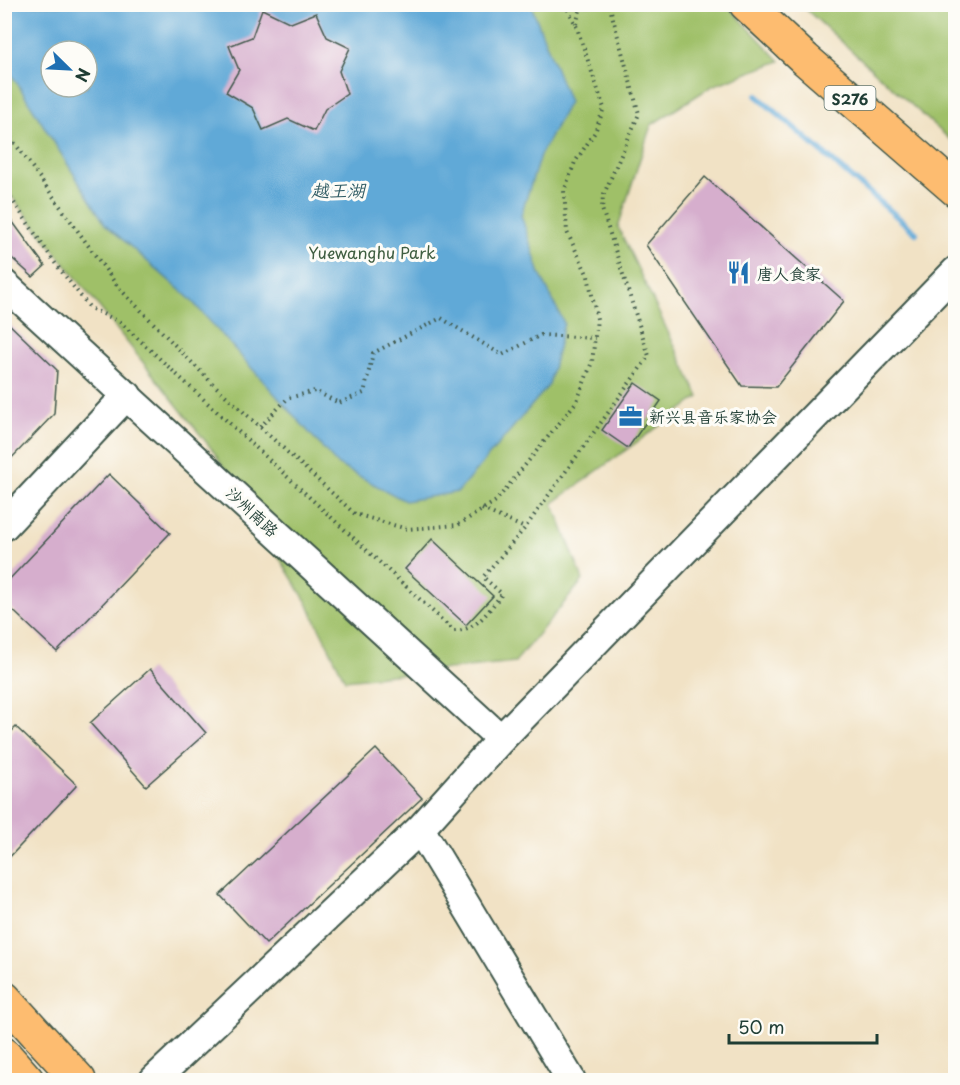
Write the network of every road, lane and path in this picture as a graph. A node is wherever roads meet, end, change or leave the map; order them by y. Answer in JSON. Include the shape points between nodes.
{"nodes":[{"id":1,"x":565,"y":4,"type":"edge"},
{"id":2,"x":582,"y":4,"type":"edge"},
{"id":3,"x":609,"y":4,"type":"edge"},
{"id":4,"x":746,"y":4,"type":"edge"},
{"id":5,"x":576,"y":25,"type":"junction"},
{"id":6,"x":4,"y":128,"type":"edge"},
{"id":7,"x":4,"y":188,"type":"edge"},
{"id":8,"x":956,"y":190,"type":"edge"},
{"id":9,"x":956,"y":271,"type":"edge"},
{"id":10,"x":4,"y":284,"type":"edge"},
{"id":11,"x":595,"y":338,"type":"junction"},
{"id":12,"x":127,"y":395,"type":"junction"},
{"id":13,"x":260,"y":427,"type":"junction"},
{"id":14,"x":482,"y":510,"type":"junction"},
{"id":15,"x":4,"y":526,"type":"edge"},
{"id":16,"x":525,"y":528,"type":"junction"},
{"id":17,"x":501,"y":739,"type":"junction"},
{"id":18,"x":420,"y":829,"type":"junction"},
{"id":19,"x":4,"y":998,"type":"edge"},
{"id":20,"x":4,"y":1054,"type":"edge"},
{"id":21,"x":27,"y":1080,"type":"edge"},
{"id":22,"x":79,"y":1080,"type":"edge"},
{"id":23,"x":154,"y":1080,"type":"edge"},
{"id":24,"x":571,"y":1080,"type":"edge"}],
"edges":[{"from":1,"to":5,"type":"path"},
{"from":2,"to":5,"type":"path"},
{"from":3,"to":16,"type":"path","via":[[639,114],[603,196],[602,209],[649,356]]},
{"from":4,"to":8,"type":"main road","number":"S276"},
{"from":5,"to":11,"type":"path","via":[[604,108],[564,191],[567,232],[588,276],[597,319]]},
{"from":6,"to":13,"type":"path","via":[[118,287]]},
{"from":7,"to":16,"type":"path","via":[[90,308],[120,322],[454,631],[478,624],[502,594],[483,577]]},
{"from":9,"to":17,"type":"street"},
{"from":10,"to":12,"type":"street","name":"沙州南路"},
{"from":11,"to":13,"type":"path","via":[[541,335],[502,355],[441,318],[373,353],[364,393],[339,403],[315,391],[288,398]]},
{"from":11,"to":14,"type":"path","via":[[592,362],[577,400],[496,501]]},
{"from":12,"to":15,"type":"street"},
{"from":12,"to":17,"type":"street","name":"沙州南路"},
{"from":13,"to":14,"type":"path","via":[[355,514],[407,529],[458,525]]},
{"from":14,"to":16,"type":"path"},
{"from":17,"to":18,"type":"street"},
{"from":18,"to":23,"type":"street"},
{"from":18,"to":24,"type":"street"},
{"from":19,"to":22,"type":"main road"},
{"from":20,"to":21,"type":"main road"}]}
